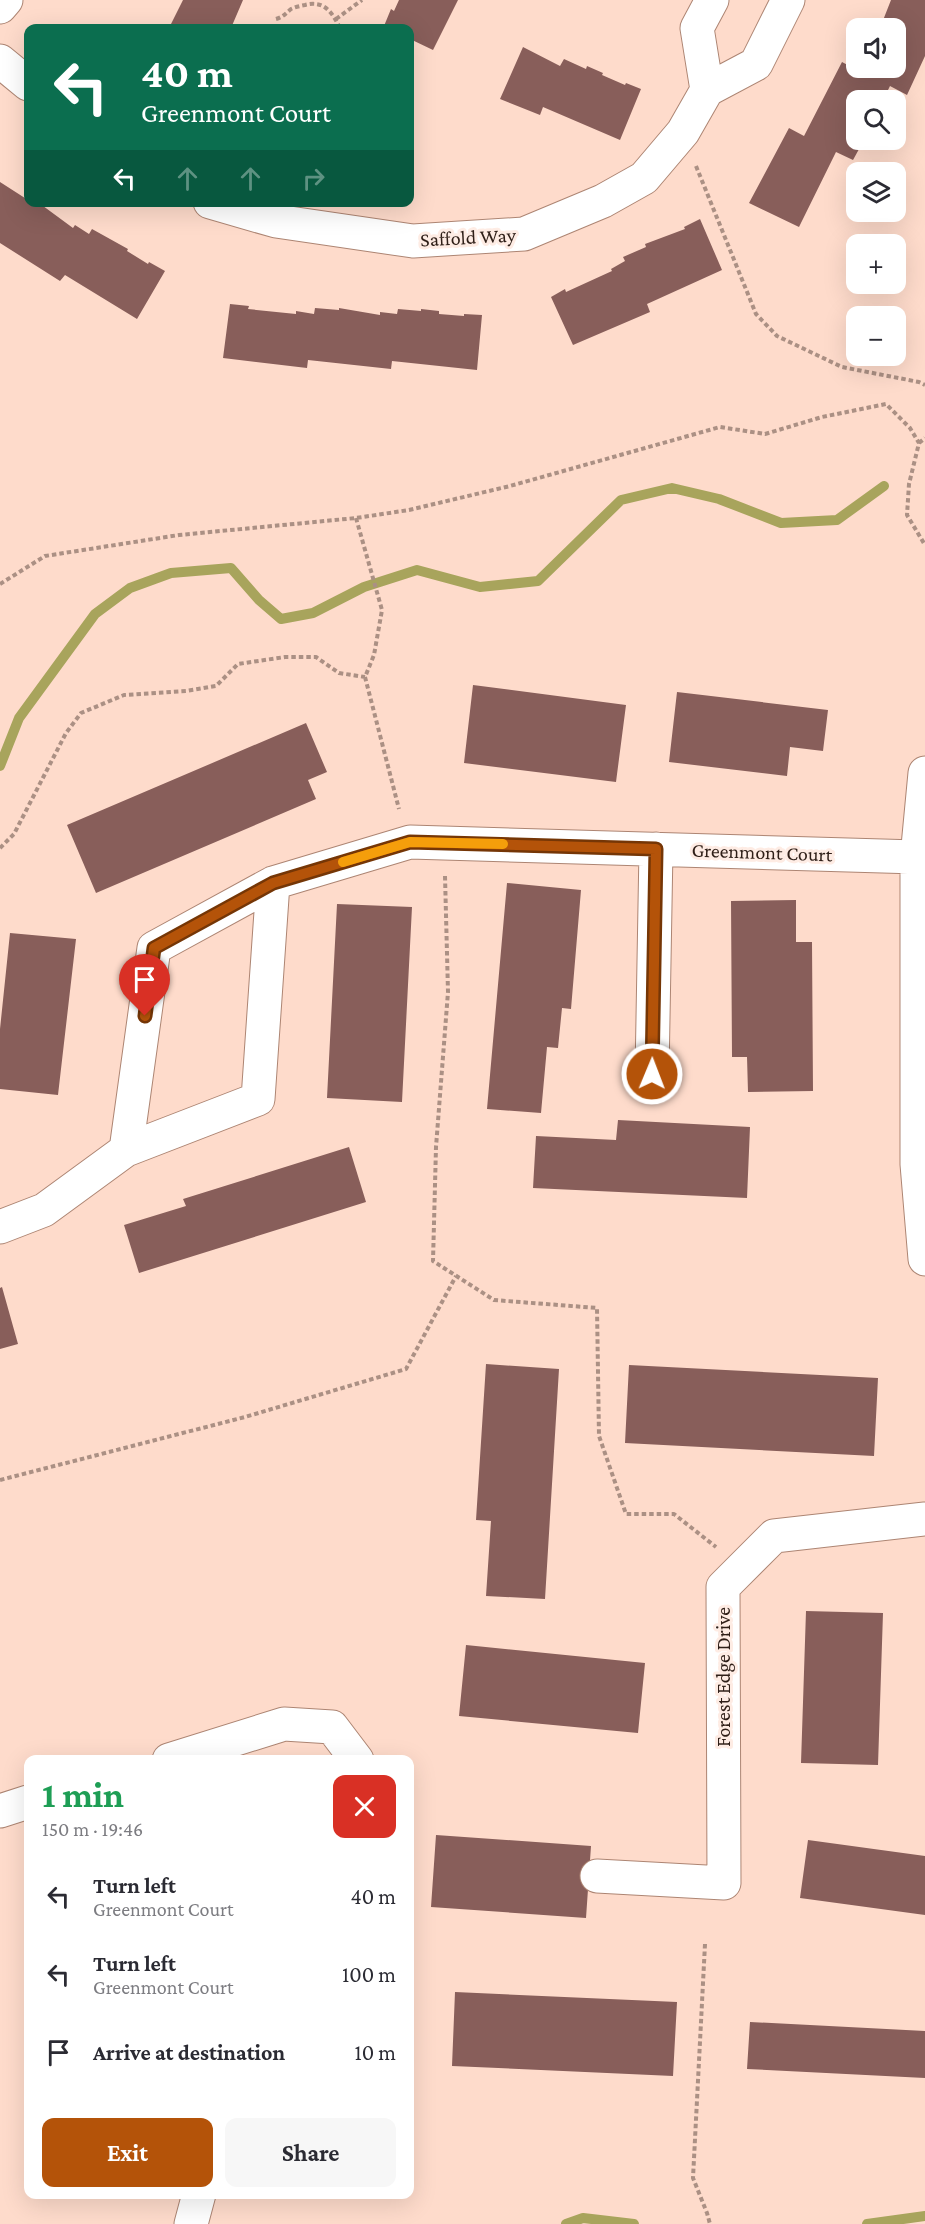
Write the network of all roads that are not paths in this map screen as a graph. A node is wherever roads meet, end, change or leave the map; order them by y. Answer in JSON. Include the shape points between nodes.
{"nodes":[{"id":1,"x":6,"y":0,"type":"edge"},
{"id":2,"x":712,"y":0,"type":"edge"},
{"id":3,"x":788,"y":0,"type":"edge"},
{"id":4,"x":0,"y":7,"type":"edge"},
{"id":5,"x":0,"y":61,"type":"edge"},
{"id":6,"x":24,"y":81,"type":"edge"},
{"id":7,"x":707,"y":90,"type":"junction"},
{"id":8,"x":227,"y":207,"type":"edge"},
{"id":9,"x":925,"y":773,"type":"edge"},
{"id":10,"x":656,"y":849,"type":"junction"},
{"id":11,"x":917,"y":856,"type":"junction"},
{"id":12,"x":273,"y":883,"type":"junction"},
{"id":13,"x":652,"y":1074,"type":"dead end"},
{"id":14,"x":126,"y":1150,"type":"junction"},
{"id":15,"x":0,"y":1227,"type":"edge"},
{"id":16,"x":925,"y":1259,"type":"edge"},
{"id":17,"x":925,"y":1519,"type":"edge"},
{"id":18,"x":185,"y":1755,"type":"edge"},
{"id":19,"x":353,"y":1755,"type":"edge"},
{"id":20,"x":24,"y":1803,"type":"edge"},
{"id":21,"x":0,"y":1811,"type":"edge"},
{"id":22,"x":597,"y":1876,"type":"dead end"},
{"id":23,"x":198,"y":2199,"type":"edge"},
{"id":24,"x":191,"y":2224,"type":"edge"}],
"edges":[{"from":1,"to":4,"type":"street"},
{"from":2,"to":7,"type":"street","via":[[697,28]]},
{"from":3,"to":7,"type":"street","via":[[756,64]]},
{"from":5,"to":6,"type":"street"},
{"from":7,"to":8,"type":"street","name":"Saffold Way","via":[[683,132],[644,178],[603,201],[524,234],[413,241],[276,221]]},
{"from":9,"to":11,"type":"street"},
{"from":10,"to":11,"type":"street","name":"Greenmont Court"},
{"from":10,"to":12,"type":"street","name":"Greenmont Court","via":[[410,842]]},
{"from":10,"to":13,"type":"street"},
{"from":11,"to":16,"type":"street","via":[[917,1164]]},
{"from":12,"to":14,"type":"street","name":"Greenmont Court","via":[[154,948]]},
{"from":12,"to":14,"type":"street","via":[[258,1099]]},
{"from":14,"to":15,"type":"street","via":[[44,1210]]},
{"from":17,"to":22,"type":"street","name":"Forest Edge Drive","via":[[774,1536],[723,1587],[724,1883]]},
{"from":18,"to":19,"type":"street","via":[[284,1724],[332,1727]]},
{"from":20,"to":21,"type":"street"},
{"from":23,"to":24,"type":"street"}]}
